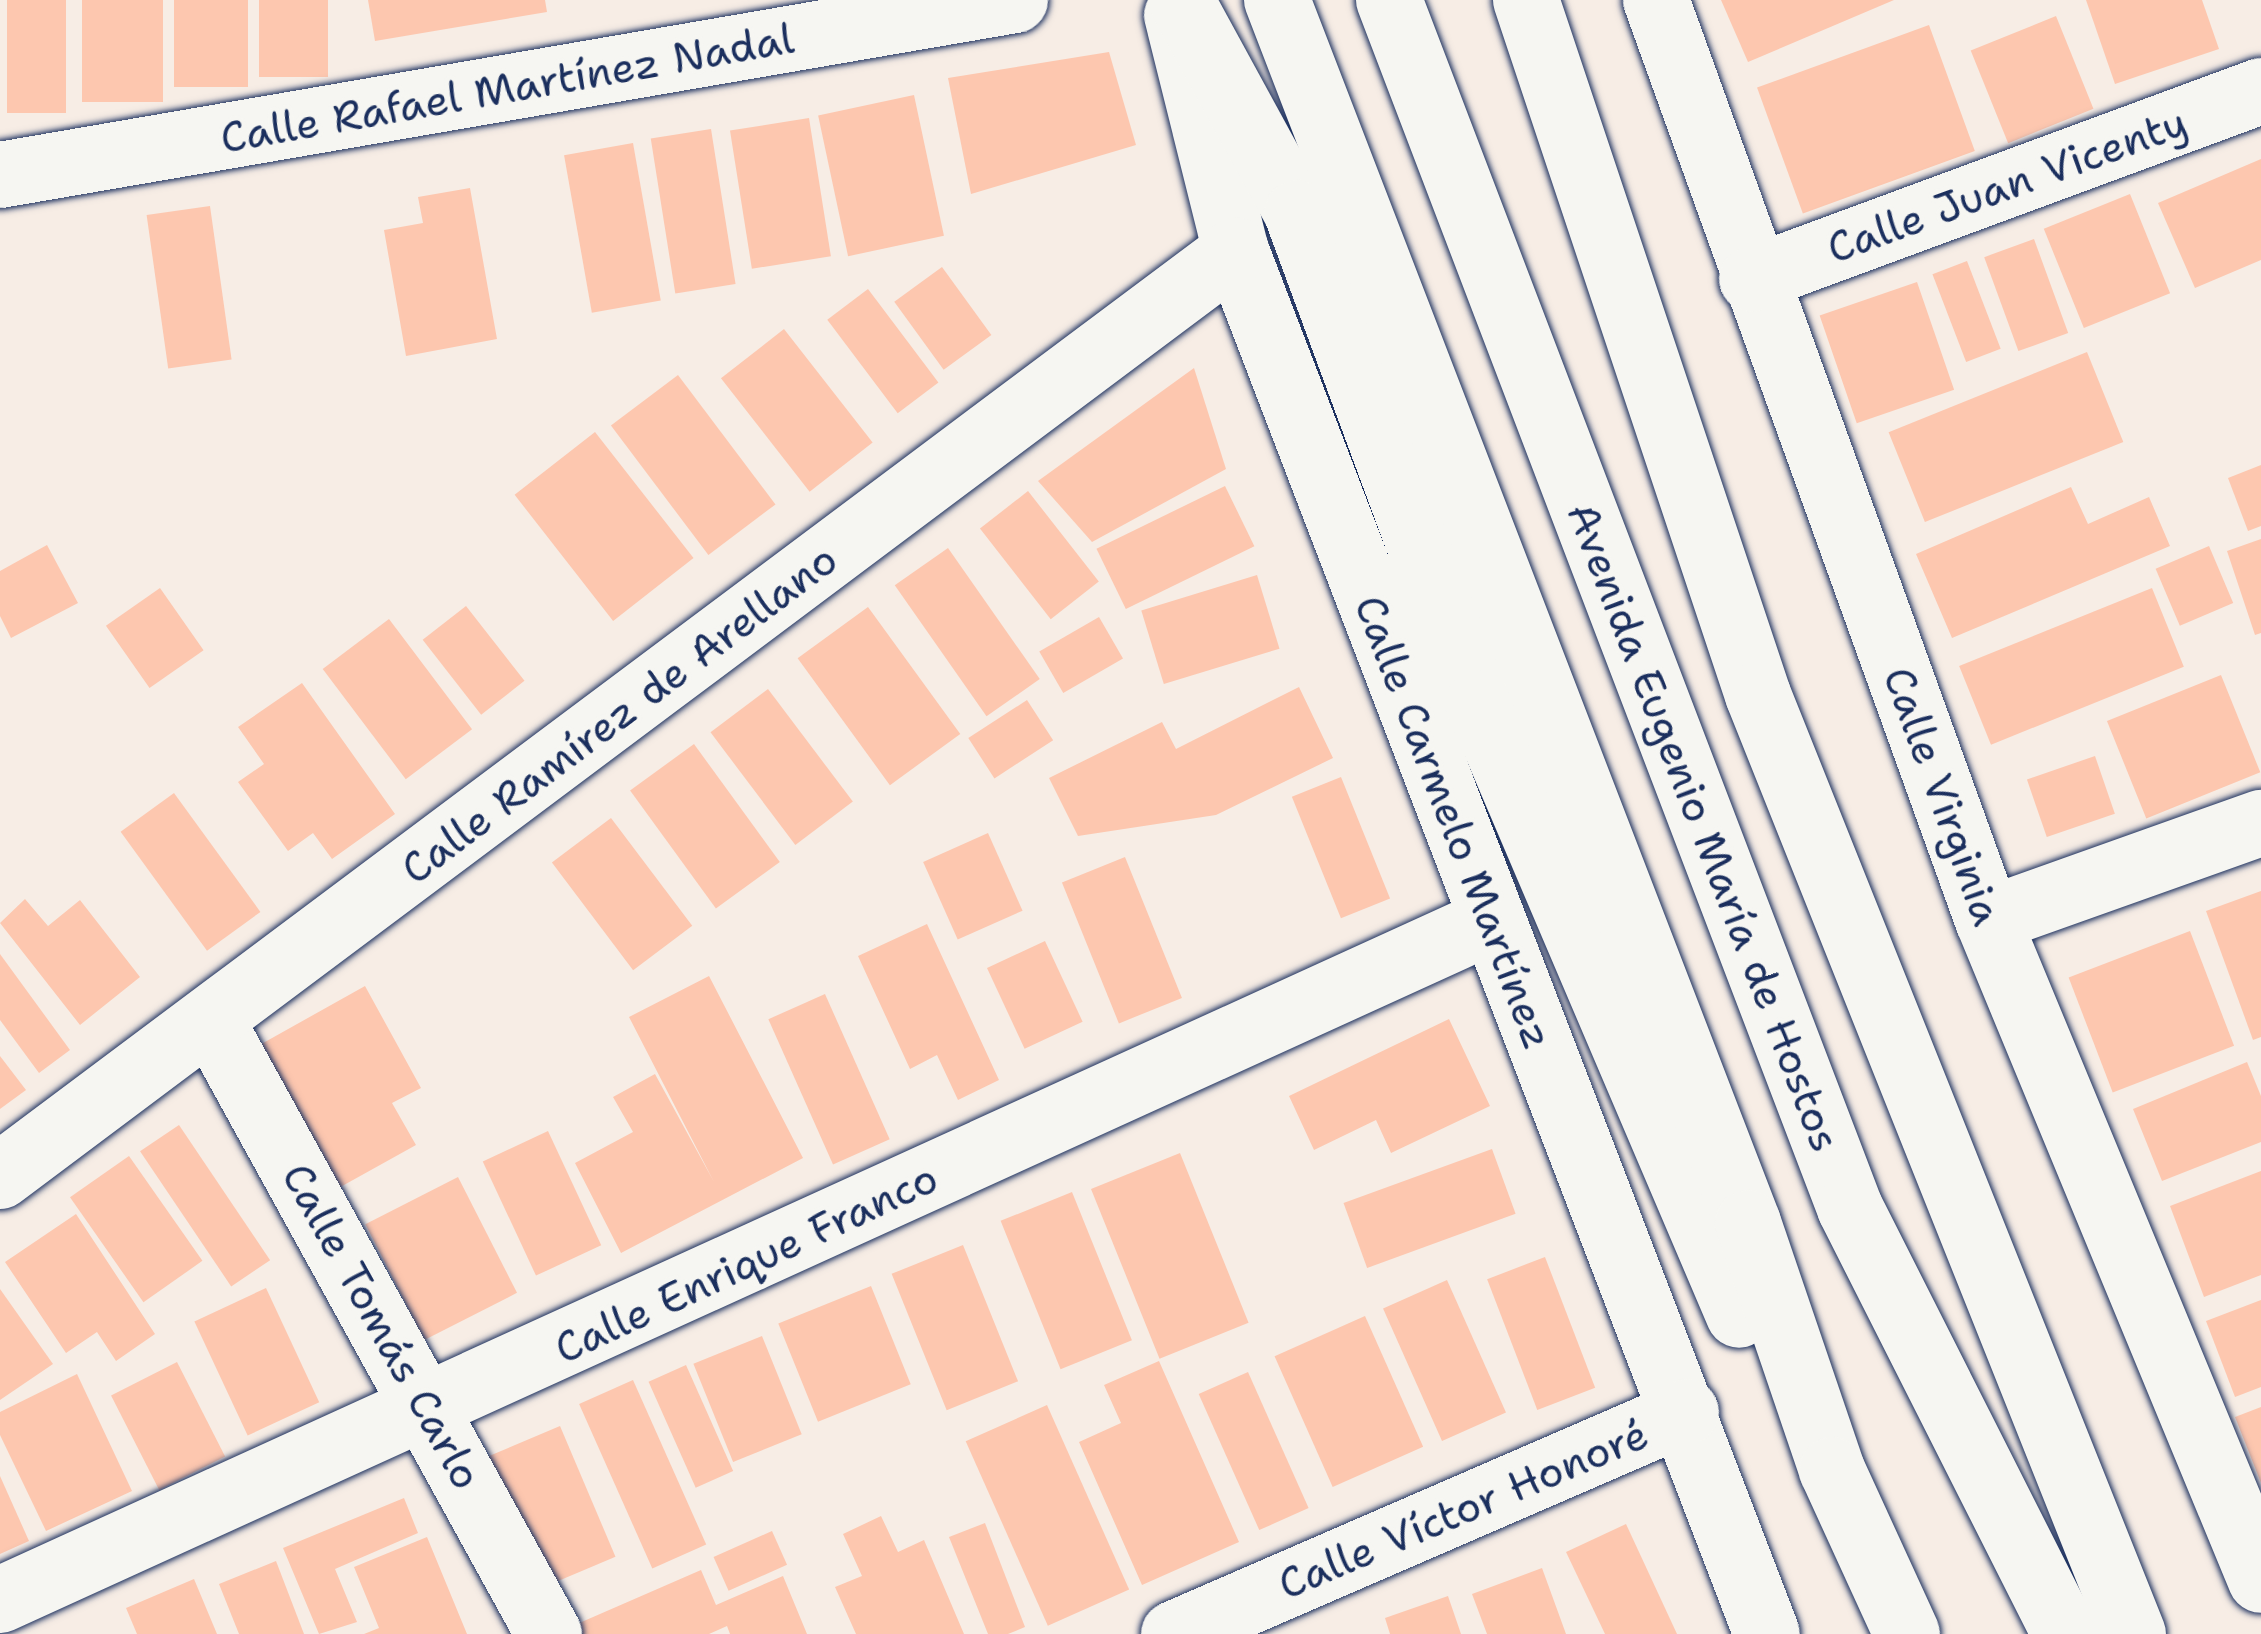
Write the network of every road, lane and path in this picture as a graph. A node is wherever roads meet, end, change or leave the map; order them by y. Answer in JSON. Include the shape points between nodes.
{"nodes":[{"id":1,"x":1015,"y":0,"type":"edge"},
{"id":2,"x":1177,"y":0,"type":"edge"},
{"id":3,"x":1276,"y":0,"type":"edge"},
{"id":4,"x":1389,"y":0,"type":"edge"},
{"id":5,"x":1526,"y":0,"type":"edge"},
{"id":6,"x":1656,"y":0,"type":"edge"},
{"id":7,"x":2261,"y":92,"type":"edge"},
{"id":8,"x":0,"y":175,"type":"edge"},
{"id":9,"x":1236,"y":251,"type":"junction"},
{"id":10,"x":1752,"y":279,"type":"junction"},
{"id":11,"x":2261,"y":823,"type":"edge"},
{"id":12,"x":1988,"y":920,"type":"junction"},
{"id":13,"x":1490,"y":922,"type":"junction"},
{"id":14,"x":211,"y":1021,"type":"junction"},
{"id":15,"x":0,"y":1176,"type":"edge"},
{"id":16,"x":430,"y":1408,"type":"junction"},
{"id":17,"x":1686,"y":1412,"type":"junction"},
{"id":18,"x":1832,"y":1470,"type":"junction"},
{"id":19,"x":2261,"y":1580,"type":"edge"},
{"id":20,"x":0,"y":1600,"type":"edge"},
{"id":21,"x":549,"y":1634,"type":"edge"},
{"id":22,"x":1174,"y":1634,"type":"edge"},
{"id":23,"x":1768,"y":1634,"type":"edge"},
{"id":24,"x":1907,"y":1634,"type":"edge"},
{"id":25,"x":2066,"y":1634,"type":"edge"},
{"id":26,"x":2133,"y":1634,"type":"edge"}],
"edges":[{"from":1,"to":8,"type":"main road","name":"Calle Rafael Martínez Nadal"},
{"from":2,"to":9,"type":"main road","name":"Calle Carmelo Martínez"},
{"from":2,"to":18,"type":"main road","via":[[1297,213],[1478,703],[1733,1306]]},
{"from":3,"to":18,"type":"main road","via":[[1748,1223]]},
{"from":4,"to":25,"type":"main road","name":"Avenida Eugenio María de Hostos","via":[[1850,1208]]},
{"from":5,"to":26,"type":"main road","via":[[1757,695]]},
{"from":6,"to":10,"type":"main road","name":"Calle Virginia"},
{"from":7,"to":10,"type":"main road","name":"Calle Juan Vicenty"},
{"from":9,"to":13,"type":"main road","name":"Calle Carmelo Martínez"},
{"from":9,"to":14,"type":"main road","name":"Calle Ramírez de Arellano"},
{"from":10,"to":12,"type":"main road","name":"Calle Virginia"},
{"from":11,"to":12,"type":"main road"},
{"from":12,"to":19,"type":"main road","name":"Calle Virginia"},
{"from":13,"to":16,"type":"main road","name":"Calle Enrique Franco"},
{"from":13,"to":17,"type":"main road","name":"Calle Carmelo Martínez"},
{"from":14,"to":15,"type":"main road","name":"Calle Ramírez de Arellano"},
{"from":14,"to":16,"type":"main road","name":"Calle Tomás Carlo"},
{"from":16,"to":20,"type":"main road","name":"Calle Enrique Franco"},
{"from":16,"to":21,"type":"main road","name":"Calle Tomás Carlo"},
{"from":17,"to":22,"type":"main road","name":"Calle Víctor Honoré"},
{"from":17,"to":23,"type":"main road","name":"Calle Carmelo Martínez"},
{"from":18,"to":24,"type":"main road"}]}
